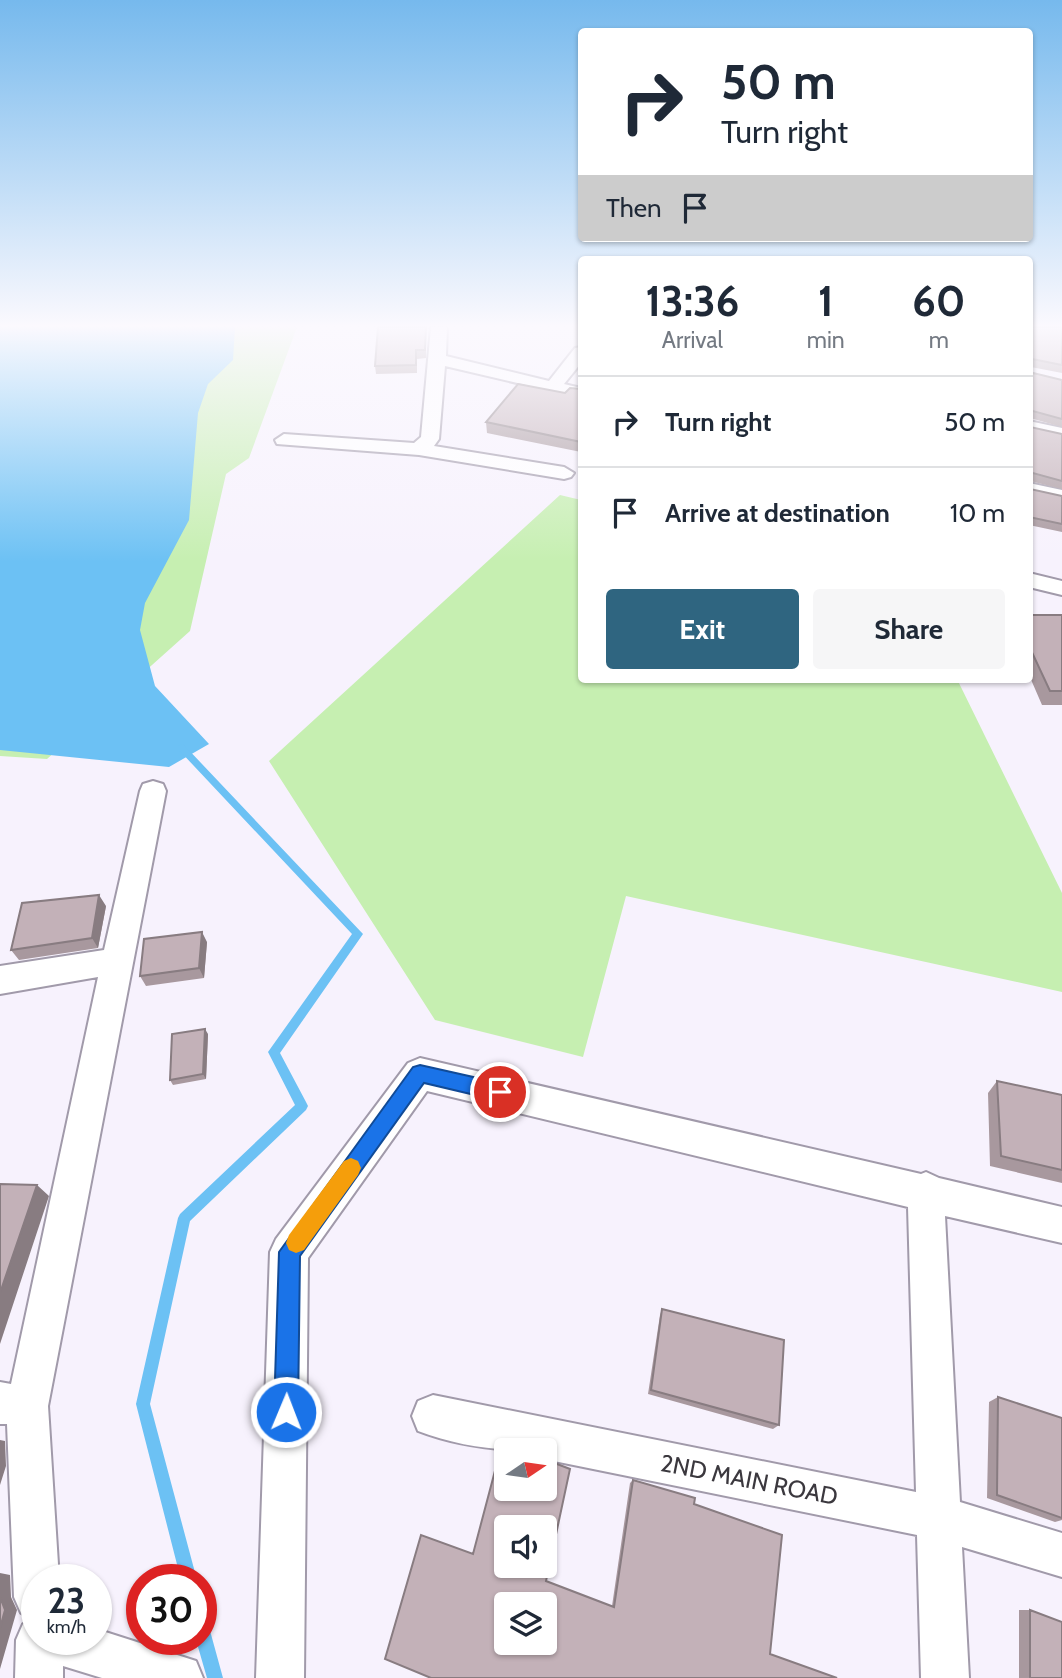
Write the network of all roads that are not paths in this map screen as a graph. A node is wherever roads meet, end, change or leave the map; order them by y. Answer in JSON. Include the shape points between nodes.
{"nodes":[{"id":1,"x":433,"y":405,"type":"edge"},
{"id":2,"x":1033,"y":428,"type":"edge"},
{"id":3,"x":1062,"y":434,"type":"edge"},
{"id":4,"x":284,"y":440,"type":"dead end"},
{"id":5,"x":419,"y":449,"type":"junction"},
{"id":6,"x":564,"y":473,"type":"dead end"},
{"id":7,"x":1033,"y":490,"type":"edge"},
{"id":8,"x":1062,"y":496,"type":"edge"},
{"id":9,"x":1033,"y":581,"type":"edge"},
{"id":10,"x":1062,"y":588,"type":"edge"},
{"id":11,"x":153,"y":790,"type":"dead end"},
{"id":12,"x":117,"y":961,"type":"junction"},
{"id":13,"x":0,"y":980,"type":"edge"},
{"id":14,"x":926,"y":1191,"type":"junction"},
{"id":15,"x":1062,"y":1224,"type":"edge"},
{"id":16,"x":14,"y":1404,"type":"edge"},
{"id":17,"x":433,"y":1416,"type":"dead end"},
{"id":18,"x":939,"y":1518,"type":"junction"},
{"id":19,"x":1062,"y":1555,"type":"edge"},
{"id":20,"x":33,"y":1564,"type":"edge"},
{"id":21,"x":39,"y":1655,"type":"edge"},
{"id":22,"x":103,"y":1655,"type":"edge"},
{"id":23,"x":39,"y":1678,"type":"edge"},
{"id":24,"x":179,"y":1678,"type":"edge"},
{"id":25,"x":280,"y":1678,"type":"edge"},
{"id":26,"x":945,"y":1678,"type":"edge"}],
"edges":[{"from":1,"to":5,"type":"street","via":[[430,439]]},
{"from":2,"to":3,"type":"street"},
{"from":4,"to":5,"type":"street"},
{"from":5,"to":6,"type":"street"},
{"from":7,"to":8,"type":"street"},
{"from":9,"to":10,"type":"street"},
{"from":11,"to":12,"type":"street"},
{"from":12,"to":13,"type":"street"},
{"from":12,"to":16,"type":"street"},
{"from":14,"to":15,"type":"street"},
{"from":14,"to":18,"type":"street"},
{"from":14,"to":25,"type":"street","via":[[420,1074],[289,1252]]},
{"from":16,"to":20,"type":"street"},
{"from":17,"to":18,"type":"street","name":"2ND MAIN ROAD"},
{"from":18,"to":19,"type":"street","name":"2ND MAIN ROAD"},
{"from":18,"to":26,"type":"street"},
{"from":21,"to":23,"type":"street"},
{"from":22,"to":24,"type":"street"}]}
